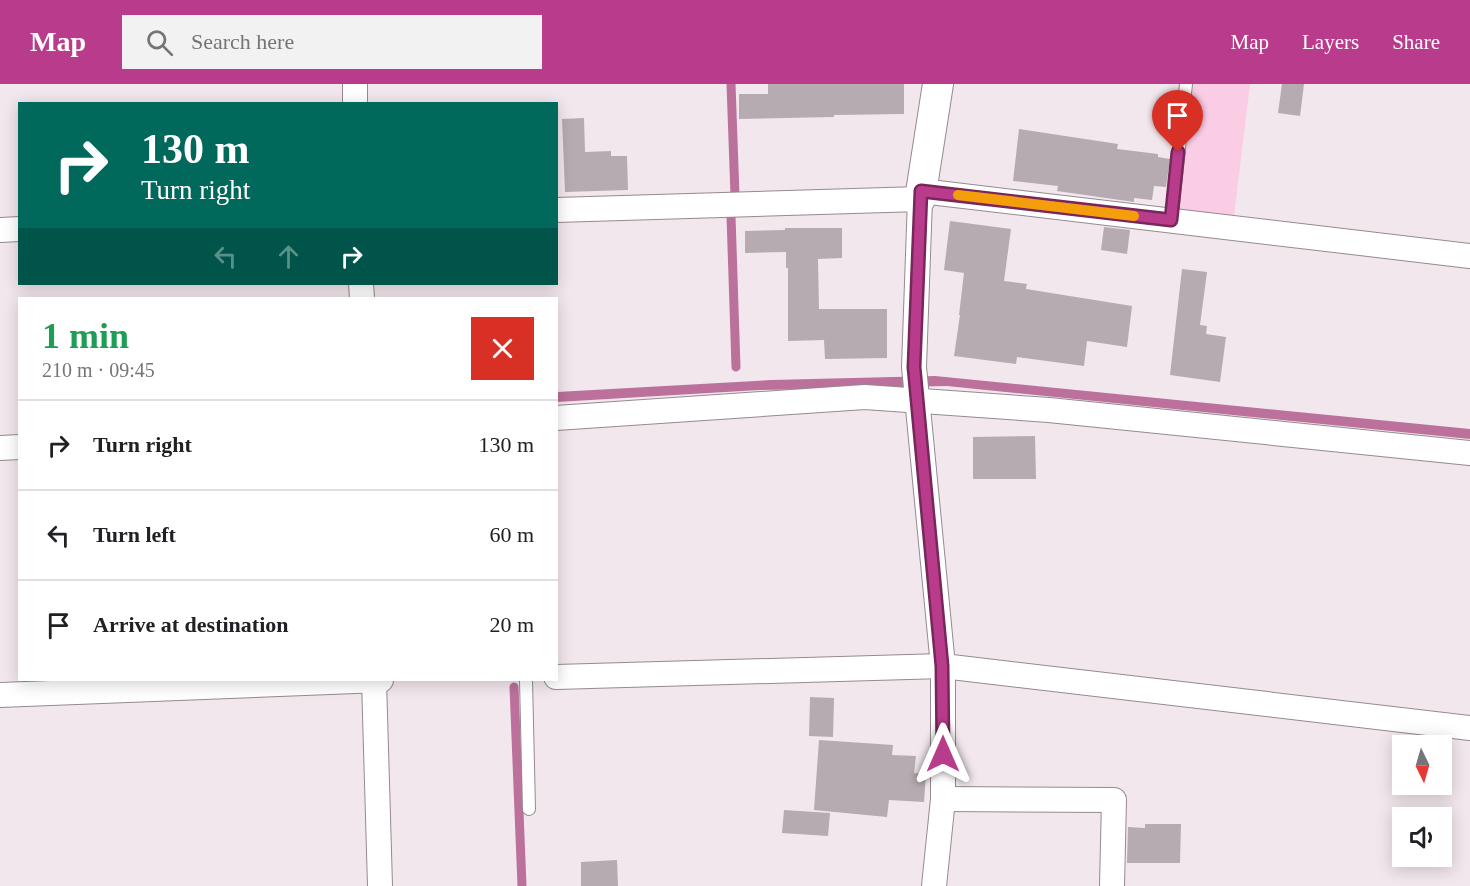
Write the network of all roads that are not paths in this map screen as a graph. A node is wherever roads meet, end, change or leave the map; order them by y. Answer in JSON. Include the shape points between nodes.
{"nodes":[{"id":1,"x":355,"y":84,"type":"edge"},
{"id":2,"x":938,"y":84,"type":"edge"},
{"id":3,"x":1186,"y":84,"type":"edge"},
{"id":4,"x":356,"y":102,"type":"edge"},
{"id":5,"x":920,"y":195,"type":"junction"},
{"id":6,"x":558,"y":210,"type":"edge"},
{"id":7,"x":1171,"y":220,"type":"junction"},
{"id":8,"x":18,"y":229,"type":"edge"},
{"id":9,"x":0,"y":230,"type":"edge"},
{"id":10,"x":1470,"y":256,"type":"edge"},
{"id":11,"x":917,"y":390,"type":"junction"},
{"id":12,"x":558,"y":418,"type":"edge"},
{"id":13,"x":18,"y":447,"type":"edge"},
{"id":14,"x":0,"y":448,"type":"edge"},
{"id":15,"x":1470,"y":453,"type":"edge"},
{"id":16,"x":942,"y":666,"type":"junction"},
{"id":17,"x":558,"y":677,"type":"edge"},
{"id":18,"x":349,"y":681,"type":"edge"},
{"id":19,"x":374,"y":681,"type":"edge"},
{"id":20,"x":526,"y":681,"type":"edge"},
{"id":21,"x":0,"y":695,"type":"edge"},
{"id":22,"x":1470,"y":729,"type":"edge"},
{"id":23,"x":943,"y":799,"type":"junction"},
{"id":24,"x":529,"y":809,"type":"dead end"},
{"id":25,"x":380,"y":886,"type":"edge"},
{"id":26,"x":934,"y":886,"type":"edge"},
{"id":27,"x":1112,"y":886,"type":"edge"}],
"edges":[{"from":1,"to":4,"type":"street"},
{"from":2,"to":5,"type":"street"},
{"from":3,"to":7,"type":"lane"},
{"from":5,"to":6,"type":"street"},
{"from":5,"to":7,"type":"street"},
{"from":5,"to":11,"type":"street"},
{"from":7,"to":10,"type":"street"},
{"from":8,"to":9,"type":"street"},
{"from":11,"to":12,"type":"street"},
{"from":11,"to":15,"type":"street","via":[[1049,410]]},
{"from":11,"to":16,"type":"street"},
{"from":13,"to":14,"type":"street"},
{"from":16,"to":17,"type":"street"},
{"from":16,"to":22,"type":"street"},
{"from":16,"to":23,"type":"street"},
{"from":18,"to":21,"type":"street"},
{"from":19,"to":25,"type":"street"},
{"from":20,"to":24,"type":"lane"},
{"from":23,"to":26,"type":"street"},
{"from":23,"to":27,"type":"street","via":[[1114,800]]}]}
